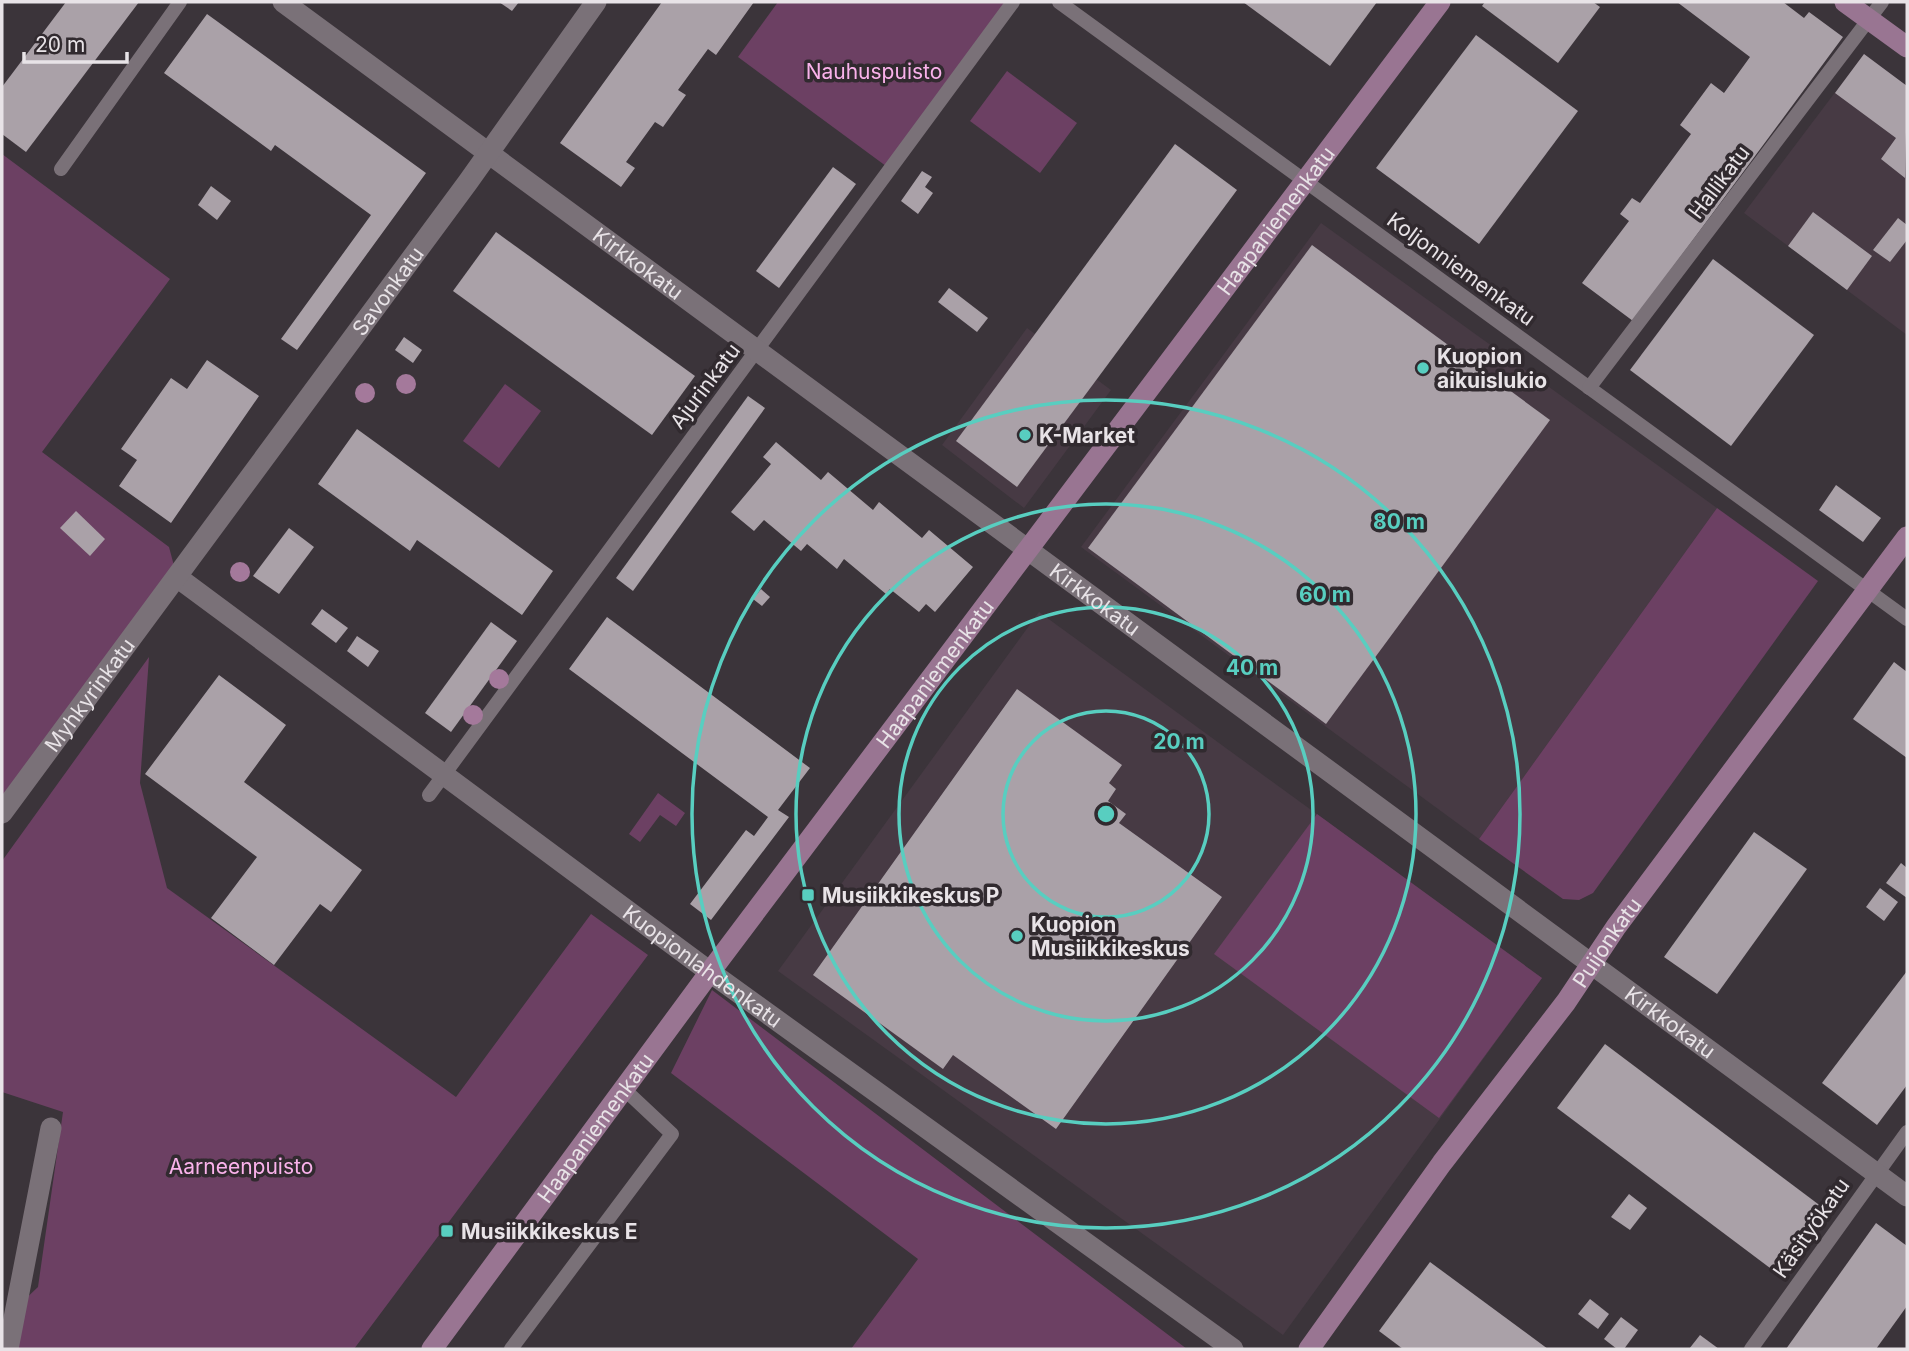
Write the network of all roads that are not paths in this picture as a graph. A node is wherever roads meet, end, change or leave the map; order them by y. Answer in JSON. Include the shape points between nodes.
{"nodes":[{"id":1,"x":180,"y":2,"type":"edge"},
{"id":2,"x":283,"y":2,"type":"edge"},
{"id":3,"x":596,"y":2,"type":"edge"},
{"id":4,"x":1013,"y":2,"type":"edge"},
{"id":5,"x":1059,"y":2,"type":"edge"},
{"id":6,"x":1440,"y":2,"type":"edge"},
{"id":7,"x":1845,"y":2,"type":"edge"},
{"id":8,"x":1882,"y":2,"type":"edge"},
{"id":9,"x":1869,"y":19,"type":"junction"},
{"id":10,"x":1907,"y":47,"type":"edge"},
{"id":11,"x":488,"y":153,"type":"junction"},
{"id":12,"x":61,"y":169,"type":"dead end"},
{"id":13,"x":1304,"y":182,"type":"junction"},
{"id":14,"x":757,"y":351,"type":"junction"},
{"id":15,"x":1589,"y":388,"type":"junction"},
{"id":16,"x":1907,"y":537,"type":"edge"},
{"id":17,"x":1028,"y":550,"type":"junction"},
{"id":18,"x":177,"y":577,"type":"junction"},
{"id":19,"x":1868,"y":590,"type":"junction"},
{"id":20,"x":1907,"y":619,"type":"edge"},
{"id":21,"x":444,"y":775,"type":"junction"},
{"id":22,"x":429,"y":794,"type":"dead end"},
{"id":23,"x":2,"y":813,"type":"edge"},
{"id":24,"x":1592,"y":963,"type":"junction"},
{"id":25,"x":710,"y":972,"type":"junction"},
{"id":26,"x":624,"y":1089,"type":"junction"},
{"id":27,"x":51,"y":1128,"type":"dead end"},
{"id":28,"x":1907,"y":1132,"type":"edge"},
{"id":29,"x":1876,"y":1173,"type":"junction"},
{"id":30,"x":1907,"y":1196,"type":"edge"},
{"id":31,"x":8,"y":1349,"type":"edge"},
{"id":32,"x":432,"y":1349,"type":"edge"},
{"id":33,"x":511,"y":1349,"type":"edge"},
{"id":34,"x":1233,"y":1349,"type":"edge"},
{"id":35,"x":1309,"y":1349,"type":"edge"},
{"id":36,"x":1751,"y":1349,"type":"edge"}],
"edges":[{"from":1,"to":12,"type":"lane"},
{"from":2,"to":11,"type":"street","name":"Kirkkokatu"},
{"from":3,"to":11,"type":"street","name":"Savonkatu"},
{"from":4,"to":14,"type":"lane","name":"Ajurinkatu"},
{"from":5,"to":13,"type":"lane","name":"Koljonniemenkatu"},
{"from":6,"to":13,"type":"main road","name":"Haapaniemenkatu"},
{"from":7,"to":9,"type":"main road"},
{"from":8,"to":9,"type":"lane","name":"Hallikatu"},
{"from":9,"to":10,"type":"main road"},
{"from":9,"to":15,"type":"lane","name":"Hallikatu"},
{"from":11,"to":14,"type":"street","name":"Kirkkokatu"},
{"from":11,"to":18,"type":"street","name":"Savonkatu"},
{"from":13,"to":15,"type":"lane","name":"Koljonniemenkatu"},
{"from":13,"to":17,"type":"main road","name":"Haapaniemenkatu"},
{"from":14,"to":17,"type":"street","name":"Kirkkokatu"},
{"from":14,"to":21,"type":"lane","name":"Ajurinkatu"},
{"from":15,"to":19,"type":"lane","name":"Koljonniemenkatu"},
{"from":16,"to":19,"type":"main road","name":"Puijonkatu"},
{"from":17,"to":24,"type":"street","name":"Kirkkokatu"},
{"from":17,"to":25,"type":"main road","name":"Haapaniemenkatu"},
{"from":18,"to":21,"type":"street","name":"Kuopionlahdenkatu"},
{"from":18,"to":23,"type":"street","name":"Myhkyrinkatu"},
{"from":19,"to":20,"type":"lane","name":"Koljonniemenkatu"},
{"from":19,"to":24,"type":"main road","name":"Puijonkatu"},
{"from":21,"to":22,"type":"lane","name":"Ajurinkatu"},
{"from":21,"to":25,"type":"street","name":"Kuopionlahdenkatu"},
{"from":24,"to":29,"type":"street","name":"Kirkkokatu"},
{"from":24,"to":35,"type":"main road","name":"Puijonkatu"},
{"from":25,"to":26,"type":"main road","name":"Haapaniemenkatu"},
{"from":25,"to":34,"type":"street","name":"Kuopionlahdenkatu"},
{"from":26,"to":32,"type":"main road","name":"Haapaniemenkatu"},
{"from":26,"to":33,"type":"lane","via":[[672,1134]]},
{"from":27,"to":31,"type":"street"},
{"from":28,"to":29,"type":"lane","name":"Käsityökatu"},
{"from":29,"to":30,"type":"street","name":"Kirkkokatu"},
{"from":29,"to":36,"type":"lane","name":"Käsityökatu"}]}
